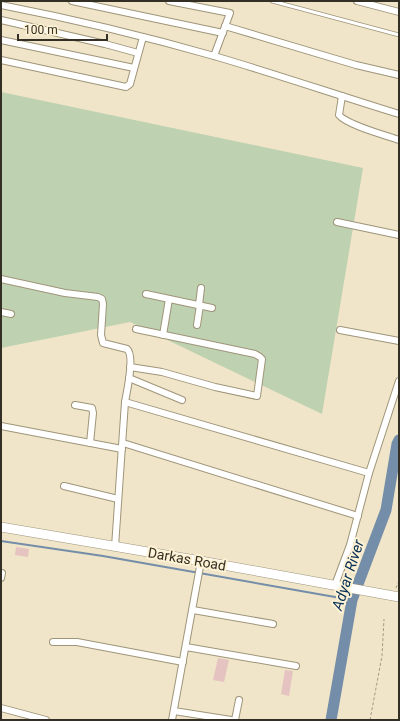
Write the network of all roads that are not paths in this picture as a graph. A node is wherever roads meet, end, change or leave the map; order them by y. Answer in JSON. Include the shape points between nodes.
{"nodes":[{"id":1,"x":72,"y":1,"type":"edge"},
{"id":2,"x":169,"y":1,"type":"edge"},
{"id":3,"x":272,"y":1,"type":"edge"},
{"id":4,"x":356,"y":1,"type":"edge"},
{"id":5,"x":1,"y":5,"type":"edge"},
{"id":6,"x":399,"y":10,"type":"edge"},
{"id":7,"x":1,"y":20,"type":"edge"},
{"id":8,"x":225,"y":26,"type":"junction"},
{"id":9,"x":223,"y":33,"type":"junction"},
{"id":10,"x":399,"y":35,"type":"edge"},
{"id":11,"x":143,"y":37,"type":"junction"},
{"id":12,"x":1,"y":40,"type":"edge"},
{"id":13,"x":138,"y":53,"type":"junction"},
{"id":14,"x":214,"y":56,"type":"junction"},
{"id":15,"x":1,"y":60,"type":"edge"},
{"id":16,"x":134,"y":68,"type":"junction"},
{"id":17,"x":399,"y":75,"type":"edge"},
{"id":18,"x":342,"y":96,"type":"junction"},
{"id":19,"x":399,"y":114,"type":"edge"},
{"id":20,"x":399,"y":140,"type":"edge"},
{"id":21,"x":337,"y":222,"type":"dead end"},
{"id":22,"x":399,"y":235,"type":"edge"},
{"id":23,"x":1,"y":279,"type":"edge"},
{"id":24,"x":201,"y":288,"type":"dead end"},
{"id":25,"x":146,"y":294,"type":"dead end"},
{"id":26,"x":169,"y":299,"type":"junction"},
{"id":27,"x":199,"y":305,"type":"junction"},
{"id":28,"x":212,"y":308,"type":"dead end"},
{"id":29,"x":1,"y":312,"type":"edge"},
{"id":30,"x":11,"y":314,"type":"dead end"},
{"id":31,"x":197,"y":325,"type":"dead end"},
{"id":32,"x":136,"y":330,"type":"dead end"},
{"id":33,"x":340,"y":330,"type":"dead end"},
{"id":34,"x":163,"y":335,"type":"junction"},
{"id":35,"x":399,"y":341,"type":"edge"},
{"id":36,"x":130,"y":367,"type":"junction"},
{"id":37,"x":129,"y":378,"type":"junction"},
{"id":38,"x":399,"y":381,"type":"edge"},
{"id":39,"x":182,"y":400,"type":"dead end"},
{"id":40,"x":125,"y":402,"type":"junction"},
{"id":41,"x":75,"y":405,"type":"dead end"},
{"id":42,"x":1,"y":426,"type":"edge"},
{"id":43,"x":90,"y":443,"type":"junction"},
{"id":44,"x":122,"y":446,"type":"junction"},
{"id":45,"x":369,"y":473,"type":"junction"},
{"id":46,"x":64,"y":486,"type":"dead end"},
{"id":47,"x":118,"y":499,"type":"junction"},
{"id":48,"x":358,"y":516,"type":"junction"},
{"id":49,"x":1,"y":527,"type":"edge"},
{"id":50,"x":115,"y":547,"type":"junction"},
{"id":51,"x":200,"y":569,"type":"junction"},
{"id":52,"x":339,"y":586,"type":"junction"},
{"id":53,"x":399,"y":597,"type":"edge"},
{"id":54,"x":193,"y":610,"type":"junction"},
{"id":55,"x":273,"y":624,"type":"dead end"},
{"id":56,"x":53,"y":642,"type":"dead end"},
{"id":57,"x":186,"y":647,"type":"junction"},
{"id":58,"x":183,"y":662,"type":"junction"},
{"id":59,"x":296,"y":666,"type":"dead end"},
{"id":60,"x":238,"y":700,"type":"dead end"},
{"id":61,"x":1,"y":709,"type":"edge"},
{"id":62,"x":174,"y":711,"type":"junction"},
{"id":63,"x":202,"y":718,"type":"edge"},
{"id":64,"x":46,"y":720,"type":"edge"},
{"id":65,"x":172,"y":720,"type":"edge"},
{"id":66,"x":231,"y":720,"type":"edge"},
{"id":67,"x":235,"y":720,"type":"edge"}],
"edges":[{"from":1,"to":9,"type":"street"},
{"from":2,"to":8,"type":"street","via":[[230,14]]},
{"from":3,"to":10,"type":"lane"},
{"from":4,"to":6,"type":"street"},
{"from":5,"to":11,"type":"street"},
{"from":7,"to":13,"type":"street"},
{"from":8,"to":9,"type":"street"},
{"from":8,"to":17,"type":"street","via":[[356,65]]},
{"from":9,"to":14,"type":"street"},
{"from":11,"to":13,"type":"street"},
{"from":11,"to":14,"type":"street"},
{"from":12,"to":16,"type":"street"},
{"from":13,"to":16,"type":"street"},
{"from":14,"to":18,"type":"street"},
{"from":15,"to":16,"type":"street","via":[[126,87],[130,84]]},
{"from":18,"to":19,"type":"street"},
{"from":18,"to":20,"type":"street","via":[[339,111],[341,117]]},
{"from":21,"to":22,"type":"street"},
{"from":23,"to":36,"type":"street","via":[[102,299],[103,343],[130,351]]},
{"from":24,"to":27,"type":"street"},
{"from":25,"to":26,"type":"street"},
{"from":26,"to":27,"type":"street"},
{"from":26,"to":34,"type":"street"},
{"from":27,"to":28,"type":"street"},
{"from":27,"to":31,"type":"street"},
{"from":29,"to":30,"type":"street"},
{"from":32,"to":34,"type":"street"},
{"from":33,"to":35,"type":"street"},
{"from":34,"to":36,"type":"street","via":[[260,357],[262,359],[257,396],[162,372]]},
{"from":36,"to":37,"type":"street"},
{"from":37,"to":39,"type":"street"},
{"from":37,"to":40,"type":"street"},
{"from":38,"to":45,"type":"street"},
{"from":40,"to":44,"type":"street"},
{"from":40,"to":45,"type":"street"},
{"from":41,"to":43,"type":"street","via":[[92,408]]},
{"from":42,"to":43,"type":"street"},
{"from":43,"to":44,"type":"street"},
{"from":44,"to":47,"type":"street"},
{"from":44,"to":48,"type":"street"},
{"from":45,"to":48,"type":"street"},
{"from":46,"to":47,"type":"street"},
{"from":47,"to":50,"type":"street"},
{"from":48,"to":52,"type":"street"},
{"from":49,"to":50,"type":"main road","name":"Darkas Road"},
{"from":50,"to":51,"type":"main road","name":"Darkas Road"},
{"from":51,"to":52,"type":"main road","name":"Darkas Road"},
{"from":51,"to":54,"type":"street"},
{"from":52,"to":53,"type":"main road","name":"Darkas Road"},
{"from":54,"to":55,"type":"street"},
{"from":54,"to":57,"type":"street"},
{"from":56,"to":58,"type":"street","via":[[77,642]]},
{"from":57,"to":58,"type":"street"},
{"from":57,"to":59,"type":"street"},
{"from":58,"to":62,"type":"street"},
{"from":60,"to":67,"type":"street"},
{"from":61,"to":64,"type":"street"},
{"from":62,"to":63,"type":"street"},
{"from":62,"to":65,"type":"street"},
{"from":63,"to":66,"type":"street"}]}
